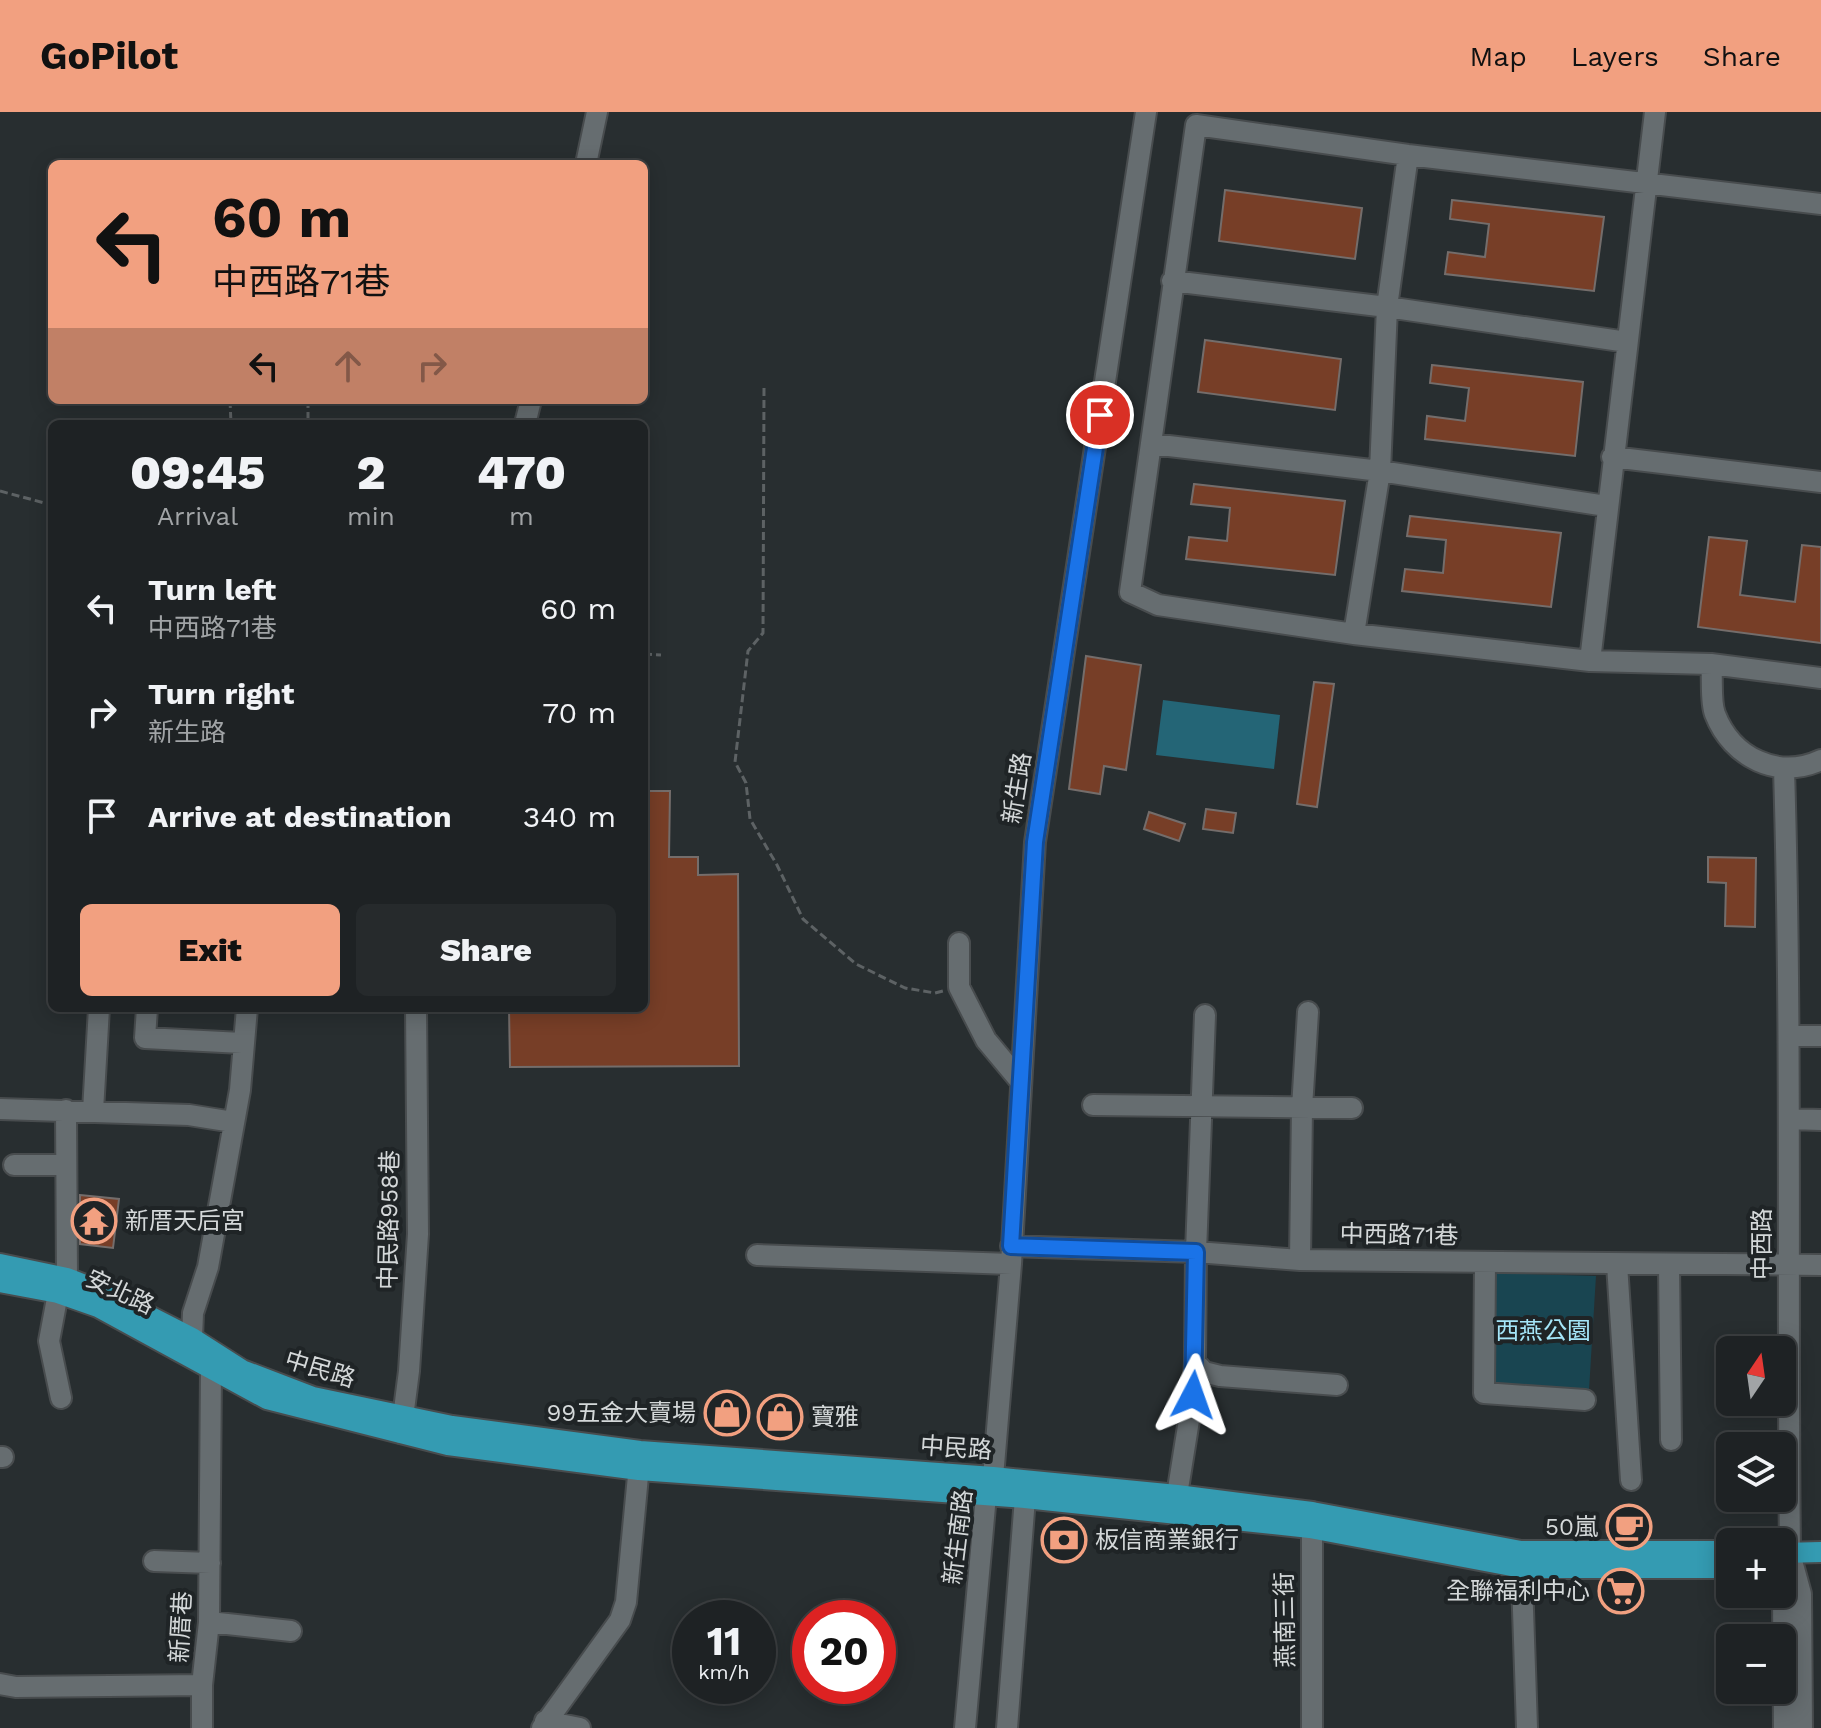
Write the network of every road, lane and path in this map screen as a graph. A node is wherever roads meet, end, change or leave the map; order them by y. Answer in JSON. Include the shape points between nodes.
{"nodes":[{"id":1,"x":597,"y":112,"type":"edge"},
{"id":2,"x":1146,"y":112,"type":"edge"},
{"id":3,"x":1655,"y":112,"type":"edge"},
{"id":4,"x":1196,"y":119,"type":"edge"},
{"id":5,"x":1408,"y":155,"type":"junction"},
{"id":6,"x":587,"y":160,"type":"edge"},
{"id":7,"x":1646,"y":184,"type":"junction"},
{"id":8,"x":1821,"y":204,"type":"edge"},
{"id":9,"x":1172,"y":281,"type":"junction"},
{"id":10,"x":1387,"y":307,"type":"junction"},
{"id":11,"x":1627,"y":342,"type":"junction"},
{"id":12,"x":764,"y":388,"type":"dead end"},
{"id":13,"x":1152,"y":444,"type":"junction"},
{"id":14,"x":1612,"y":457,"type":"junction"},
{"id":15,"x":1380,"y":471,"type":"junction"},
{"id":16,"x":1821,"y":482,"type":"edge"},
{"id":17,"x":0,"y":491,"type":"edge"},
{"id":18,"x":48,"y":504,"type":"edge"},
{"id":19,"x":1606,"y":506,"type":"junction"},
{"id":20,"x":1354,"y":634,"type":"junction"},
{"id":21,"x":648,"y":654,"type":"edge"},
{"id":22,"x":661,"y":655,"type":"dead end"},
{"id":23,"x":1590,"y":661,"type":"junction"},
{"id":24,"x":1711,"y":664,"type":"junction"},
{"id":25,"x":1821,"y":678,"type":"edge"},
{"id":26,"x":1821,"y":760,"type":"edge"},
{"id":27,"x":1784,"y":769,"type":"junction"},
{"id":28,"x":959,"y":943,"type":"dead end"},
{"id":29,"x":959,"y":987,"type":"junction"},
{"id":30,"x":99,"y":1012,"type":"edge"},
{"id":31,"x":147,"y":1012,"type":"edge"},
{"id":32,"x":246,"y":1012,"type":"edge"},
{"id":33,"x":416,"y":1012,"type":"edge"},
{"id":34,"x":1308,"y":1012,"type":"dead end"},
{"id":35,"x":1205,"y":1015,"type":"dead end"},
{"id":36,"x":1789,"y":1036,"type":"junction"},
{"id":37,"x":1821,"y":1036,"type":"edge"},
{"id":38,"x":242,"y":1043,"type":"junction"},
{"id":39,"x":1021,"y":1082,"type":"junction"},
{"id":40,"x":1093,"y":1105,"type":"dead end"},
{"id":41,"x":1201,"y":1107,"type":"junction"},
{"id":42,"x":1302,"y":1108,"type":"junction"},
{"id":43,"x":1352,"y":1108,"type":"dead end"},
{"id":44,"x":0,"y":1109,"type":"edge"},
{"id":45,"x":66,"y":1110,"type":"junction"},
{"id":46,"x":93,"y":1111,"type":"junction"},
{"id":47,"x":1789,"y":1119,"type":"junction"},
{"id":48,"x":1821,"y":1120,"type":"edge"},
{"id":49,"x":233,"y":1122,"type":"junction"},
{"id":50,"x":14,"y":1165,"type":"dead end"},
{"id":51,"x":66,"y":1165,"type":"junction"},
{"id":52,"x":1196,"y":1252,"type":"junction"},
{"id":53,"x":757,"y":1255,"type":"dead end"},
{"id":54,"x":1011,"y":1255,"type":"junction"},
{"id":55,"x":1300,"y":1260,"type":"junction"},
{"id":56,"x":1485,"y":1262,"type":"junction"},
{"id":57,"x":0,"y":1264,"type":"edge"},
{"id":58,"x":1617,"y":1264,"type":"junction"},
{"id":59,"x":1669,"y":1265,"type":"junction"},
{"id":60,"x":1821,"y":1265,"type":"edge"},
{"id":61,"x":1787,"y":1266,"type":"junction"},
{"id":62,"x":0,"y":1282,"type":"edge"},
{"id":63,"x":62,"y":1286,"type":"junction"},
{"id":64,"x":192,"y":1338,"type":"junction"},
{"id":65,"x":1195,"y":1362,"type":"junction"},
{"id":66,"x":211,"y":1368,"type":"junction"},
{"id":67,"x":1337,"y":1385,"type":"dead end"},
{"id":68,"x":61,"y":1398,"type":"dead end"},
{"id":69,"x":1585,"y":1400,"type":"dead end"},
{"id":70,"x":402,"y":1425,"type":"junction"},
{"id":71,"x":1671,"y":1440,"type":"dead end"},
{"id":72,"x":640,"y":1460,"type":"junction"},
{"id":73,"x":1631,"y":1480,"type":"dead end"},
{"id":74,"x":990,"y":1486,"type":"junction"},
{"id":75,"x":1177,"y":1495,"type":"junction"},
{"id":76,"x":1025,"y":1498,"type":"junction"},
{"id":77,"x":1311,"y":1520,"type":"junction"},
{"id":78,"x":1785,"y":1528,"type":"edge"},
{"id":79,"x":1716,"y":1552,"type":"edge"},
{"id":80,"x":1821,"y":1552,"type":"edge"},
{"id":81,"x":1796,"y":1554,"type":"edge"},
{"id":82,"x":1521,"y":1560,"type":"junction"},
{"id":83,"x":154,"y":1561,"type":"dead end"},
{"id":84,"x":210,"y":1563,"type":"junction"},
{"id":85,"x":1716,"y":1567,"type":"edge"},
{"id":86,"x":1796,"y":1582,"type":"edge"},
{"id":87,"x":1783,"y":1608,"type":"edge"},
{"id":88,"x":209,"y":1622,"type":"junction"},
{"id":89,"x":291,"y":1631,"type":"dead end"},
{"id":90,"x":0,"y":1684,"type":"edge"},
{"id":91,"x":202,"y":1685,"type":"junction"},
{"id":92,"x":544,"y":1725,"type":"edge"},
{"id":93,"x":202,"y":1728,"type":"edge"},
{"id":94,"x":580,"y":1728,"type":"edge"},
{"id":95,"x":965,"y":1728,"type":"edge"},
{"id":96,"x":1007,"y":1728,"type":"edge"},
{"id":97,"x":1312,"y":1728,"type":"edge"},
{"id":98,"x":1527,"y":1728,"type":"edge"},
{"id":99,"x":1784,"y":1728,"type":"edge"},
{"id":100,"x":1802,"y":1728,"type":"edge"}],
"edges":[{"from":1,"to":6,"type":"street"},
{"from":2,"to":39,"type":"street","name":"新生路","via":[[1035,842]]},
{"from":3,"to":7,"type":"street"},
{"from":4,"to":5,"type":"street"},
{"from":4,"to":9,"type":"street"},
{"from":5,"to":7,"type":"street"},
{"from":5,"to":10,"type":"street"},
{"from":7,"to":8,"type":"street"},
{"from":7,"to":11,"type":"street"},
{"from":9,"to":10,"type":"street"},
{"from":9,"to":13,"type":"street"},
{"from":10,"to":11,"type":"street"},
{"from":10,"to":15,"type":"street"},
{"from":11,"to":14,"type":"street"},
{"from":12,"to":29,"type":"path","via":[[763,633],[748,651],[735,762],[746,783],[750,819],[803,919],[856,964],[905,988],[935,993]]},
{"from":13,"to":15,"type":"street"},
{"from":13,"to":20,"type":"street","via":[[1130,592],[1158,605]]},
{"from":14,"to":16,"type":"street"},
{"from":14,"to":19,"type":"street"},
{"from":15,"to":19,"type":"street"},
{"from":15,"to":20,"type":"street"},
{"from":17,"to":18,"type":"path"},
{"from":19,"to":23,"type":"street"},
{"from":20,"to":23,"type":"street"},
{"from":21,"to":22,"type":"path"},
{"from":23,"to":24,"type":"street"},
{"from":24,"to":25,"type":"street"},
{"from":24,"to":27,"type":"street","via":[[1714,712],[1725,731],[1746,755]]},
{"from":26,"to":27,"type":"street"},
{"from":27,"to":36,"type":"street","name":"中西路"},
{"from":28,"to":29,"type":"street"},
{"from":29,"to":39,"type":"street","via":[[986,1040]]},
{"from":30,"to":46,"type":"street"},
{"from":31,"to":38,"type":"street","via":[[145,1038]]},
{"from":32,"to":38,"type":"street"},
{"from":33,"to":70,"type":"street","name":"中民路958巷","via":[[418,1234]]},
{"from":34,"to":42,"type":"street"},
{"from":35,"to":41,"type":"street"},
{"from":36,"to":37,"type":"street"},
{"from":36,"to":47,"type":"street","name":"中西路"},
{"from":38,"to":49,"type":"street"},
{"from":39,"to":54,"type":"street","name":"新生路"},
{"from":40,"to":41,"type":"street"},
{"from":41,"to":42,"type":"street"},
{"from":41,"to":52,"type":"street"},
{"from":42,"to":43,"type":"street"},
{"from":42,"to":55,"type":"street"},
{"from":44,"to":45,"type":"street"},
{"from":45,"to":46,"type":"street"},
{"from":45,"to":51,"type":"street"},
{"from":46,"to":49,"type":"street"},
{"from":47,"to":48,"type":"street"},
{"from":47,"to":61,"type":"street","name":"中西路"},
{"from":49,"to":64,"type":"street"},
{"from":50,"to":51,"type":"street"},
{"from":51,"to":63,"type":"street"},
{"from":52,"to":54,"type":"street","name":"中西路71巷"},
{"from":52,"to":55,"type":"street","name":"中西路71巷"},
{"from":52,"to":65,"type":"street"},
{"from":53,"to":54,"type":"street","name":"中西路71巷"},
{"from":54,"to":74,"type":"street","name":"新生路"},
{"from":55,"to":56,"type":"street","name":"中西路71巷"},
{"from":56,"to":58,"type":"street","name":"中西路71巷"},
{"from":56,"to":69,"type":"street","via":[[1484,1393]]},
{"from":57,"to":63,"type":"main road","name":"安北路"},
{"from":58,"to":59,"type":"street","name":"中西路71巷"},
{"from":58,"to":73,"type":"street"},
{"from":59,"to":61,"type":"street","name":"中西路71巷"},
{"from":59,"to":71,"type":"street"},
{"from":60,"to":61,"type":"street","name":"中西路71巷"},
{"from":61,"to":78,"type":"street","name":"中西路"},
{"from":62,"to":63,"type":"main road","name":"安北路"},
{"from":63,"to":64,"type":"main road","name":"安北路","via":[[100,1291]]},
{"from":63,"to":66,"type":"main road","name":"安北路"},
{"from":63,"to":68,"type":"street","via":[[49,1341]]},
{"from":64,"to":66,"type":"street"},
{"from":64,"to":70,"type":"main road","name":"中民路","via":[[242,1370]]},
{"from":65,"to":67,"type":"street","via":[[1204,1372],[1220,1376]]},
{"from":65,"to":75,"type":"street"},
{"from":66,"to":70,"type":"main road","name":"中民路","via":[[267,1399]]},
{"from":66,"to":84,"type":"street","name":"新厝巷"},
{"from":70,"to":72,"type":"main road","name":"中民路"},
{"from":72,"to":74,"type":"main road","name":"中民路"},
{"from":72,"to":92,"type":"street","via":[[620,1620]]},
{"from":74,"to":75,"type":"main road","name":"中民路"},
{"from":74,"to":76,"type":"street","name":"新生南路"},
{"from":74,"to":95,"type":"street","name":"新生南路"},
{"from":75,"to":77,"type":"main road","name":"中民路"},
{"from":76,"to":77,"type":"main road","name":"中民路"},
{"from":76,"to":96,"type":"street"},
{"from":77,"to":82,"type":"main road","name":"中民路"},
{"from":77,"to":97,"type":"street","name":"燕南三街"},
{"from":79,"to":82,"type":"main road","name":"中民路"},
{"from":80,"to":81,"type":"main road"},
{"from":82,"to":85,"type":"main road","name":"中民路"},
{"from":82,"to":98,"type":"street"},
{"from":83,"to":84,"type":"street"},
{"from":84,"to":88,"type":"street","name":"新厝巷"},
{"from":86,"to":100,"type":"street","name":"中西路","via":[[1801,1594]]},
{"from":87,"to":99,"type":"street","name":"中西路"},
{"from":88,"to":89,"type":"street"},
{"from":88,"to":91,"type":"street","name":"新厝巷"},
{"from":90,"to":91,"type":"street","name":"新厝巷"},
{"from":91,"to":93,"type":"street"},
{"from":92,"to":94,"type":"street"}]}
